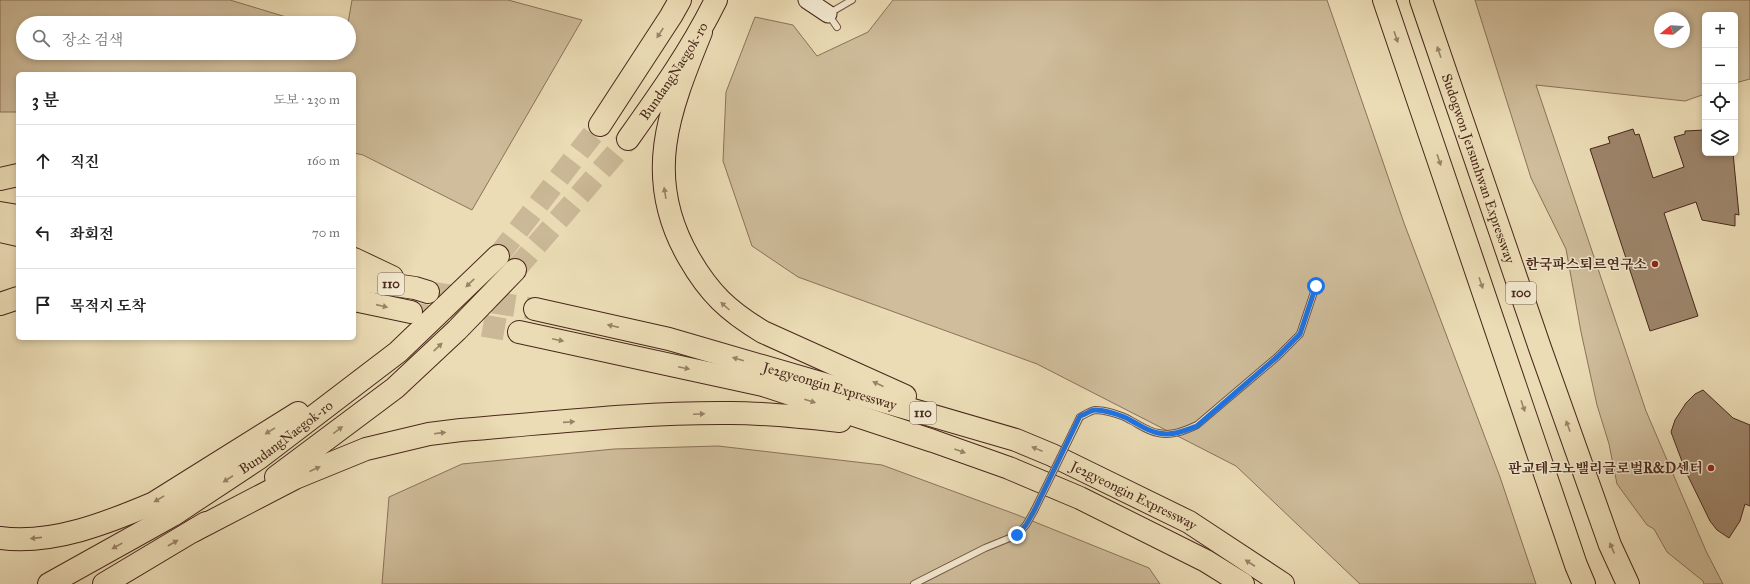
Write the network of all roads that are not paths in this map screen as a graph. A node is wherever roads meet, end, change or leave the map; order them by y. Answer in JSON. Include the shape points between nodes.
{"nodes":[{"id":1,"x":680,"y":0,"type":"edge"},
{"id":2,"x":716,"y":0,"type":"edge"},
{"id":3,"x":807,"y":0,"type":"edge"},
{"id":4,"x":852,"y":0,"type":"edge"},
{"id":5,"x":1384,"y":0,"type":"edge"},
{"id":6,"x":1421,"y":0,"type":"edge"},
{"id":7,"x":832,"y":20,"type":"joint"},
{"id":8,"x":701,"y":32,"type":"junction"},
{"id":9,"x":600,"y":125,"type":"tunnel mouth"},
{"id":10,"x":628,"y":139,"type":"tunnel mouth"},
{"id":11,"x":16,"y":175,"type":"edge"},
{"id":12,"x":0,"y":179,"type":"edge"},
{"id":13,"x":0,"y":213,"type":"edge"},
{"id":14,"x":16,"y":216,"type":"edge"},
{"id":15,"x":0,"y":231,"type":"edge"},
{"id":16,"x":16,"y":235,"type":"edge"},
{"id":17,"x":498,"y":256,"type":"tunnel mouth"},
{"id":18,"x":356,"y":260,"type":"edge"},
{"id":19,"x":516,"y":270,"type":"tunnel mouth"},
{"id":20,"x":356,"y":278,"type":"edge"},
{"id":21,"x":1316,"y":286,"type":"dead end"},
{"id":22,"x":16,"y":299,"type":"edge"},
{"id":23,"x":356,"y":300,"type":"edge"},
{"id":24,"x":0,"y":304,"type":"edge"},
{"id":25,"x":535,"y":309,"type":"tunnel mouth"},
{"id":26,"x":411,"y":312,"type":"tunnel mouth"},
{"id":27,"x":519,"y":332,"type":"tunnel mouth"},
{"id":28,"x":398,"y":352,"type":"junction"},
{"id":29,"x":977,"y":428,"type":"junction"},
{"id":30,"x":933,"y":441,"type":"junction"},
{"id":31,"x":193,"y":531,"type":"junction"},
{"id":32,"x":0,"y":538,"type":"edge"},
{"id":33,"x":49,"y":584,"type":"edge"},
{"id":34,"x":104,"y":584,"type":"edge"},
{"id":35,"x":914,"y":584,"type":"edge"},
{"id":36,"x":1244,"y":584,"type":"edge"},
{"id":37,"x":1283,"y":584,"type":"edge"},
{"id":38,"x":1584,"y":584,"type":"edge"},
{"id":39,"x":1628,"y":584,"type":"edge"}],
"edges":[{"from":1,"to":9,"type":"highway","one_way":true},
{"from":2,"to":8,"type":"highway","name":"BundangNaegok-ro"},
{"from":3,"to":7,"type":"street"},
{"from":4,"to":7,"type":"lane"},
{"from":5,"to":38,"type":"highway","number":"100","one_way":true},
{"from":39,"to":6,"type":"highway","name":"Sudogwon Je1sunhwan Expressway","number":"100","one_way":true,"via":[[1610,545],[1540,348]]},
{"from":8,"to":10,"type":"highway","name":"BundangNaegok-ro"},
{"from":29,"to":8,"type":"highway","one_way":true,"via":[[763,332],[726,307],[709,289],[681,245],[666,203],[663,181],[667,131],[672,108]]},
{"from":11,"to":12,"type":"highway"},
{"from":13,"to":14,"type":"highway"},
{"from":15,"to":16,"type":"highway"},
{"from":17,"to":28,"type":"highway","name":"BundangNaegok-ro","one_way":true},
{"from":18,"to":20,"type":"highway","number":"110","via":[[421,290]]},
{"from":31,"to":19,"type":"highway","name":"BundangNaegok-ro","one_way":true,"via":[[264,486],[395,388]]},
{"from":21,"to":35,"type":"lane","bridge":true,"via":[[1300,334],[1197,426],[1170,434],[1158,434],[1129,419],[1108,413],[1094,410],[1080,416],[1034,511],[1017,535],[985,548]]},
{"from":22,"to":24,"type":"highway"},
{"from":23,"to":26,"type":"highway","number":"110","one_way":true},
{"from":29,"to":25,"type":"highway","name":"Je2gyeongin Expressway","number":"110","one_way":true,"via":[[669,339]]},
{"from":27,"to":30,"type":"highway","name":"Je2gyeongin Expressway","number":"110","one_way":true,"via":[[763,385]]},
{"from":28,"to":32,"type":"highway","one_way":true,"via":[[154,503],[102,523],[62,534]]},
{"from":28,"to":33,"type":"highway","name":"BundangNaegok-ro","one_way":true,"via":[[259,458],[173,515]]},
{"from":37,"to":29,"type":"highway","name":"Je2gyeongin Expressway","number":"110","one_way":true,"via":[[1189,522],[1052,455]]},
{"from":31,"to":30,"type":"highway","one_way":true,"via":[[295,478],[344,457],[366,448],[428,434],[660,415],[731,413],[844,421]]},
{"from":30,"to":36,"type":"highway","name":"Je2gyeongin Expressway","number":"110","one_way":true,"via":[[1009,468],[1080,498],[1206,561]]},
{"from":34,"to":31,"type":"highway","name":"BundangNaegok-ro","one_way":true}]}
